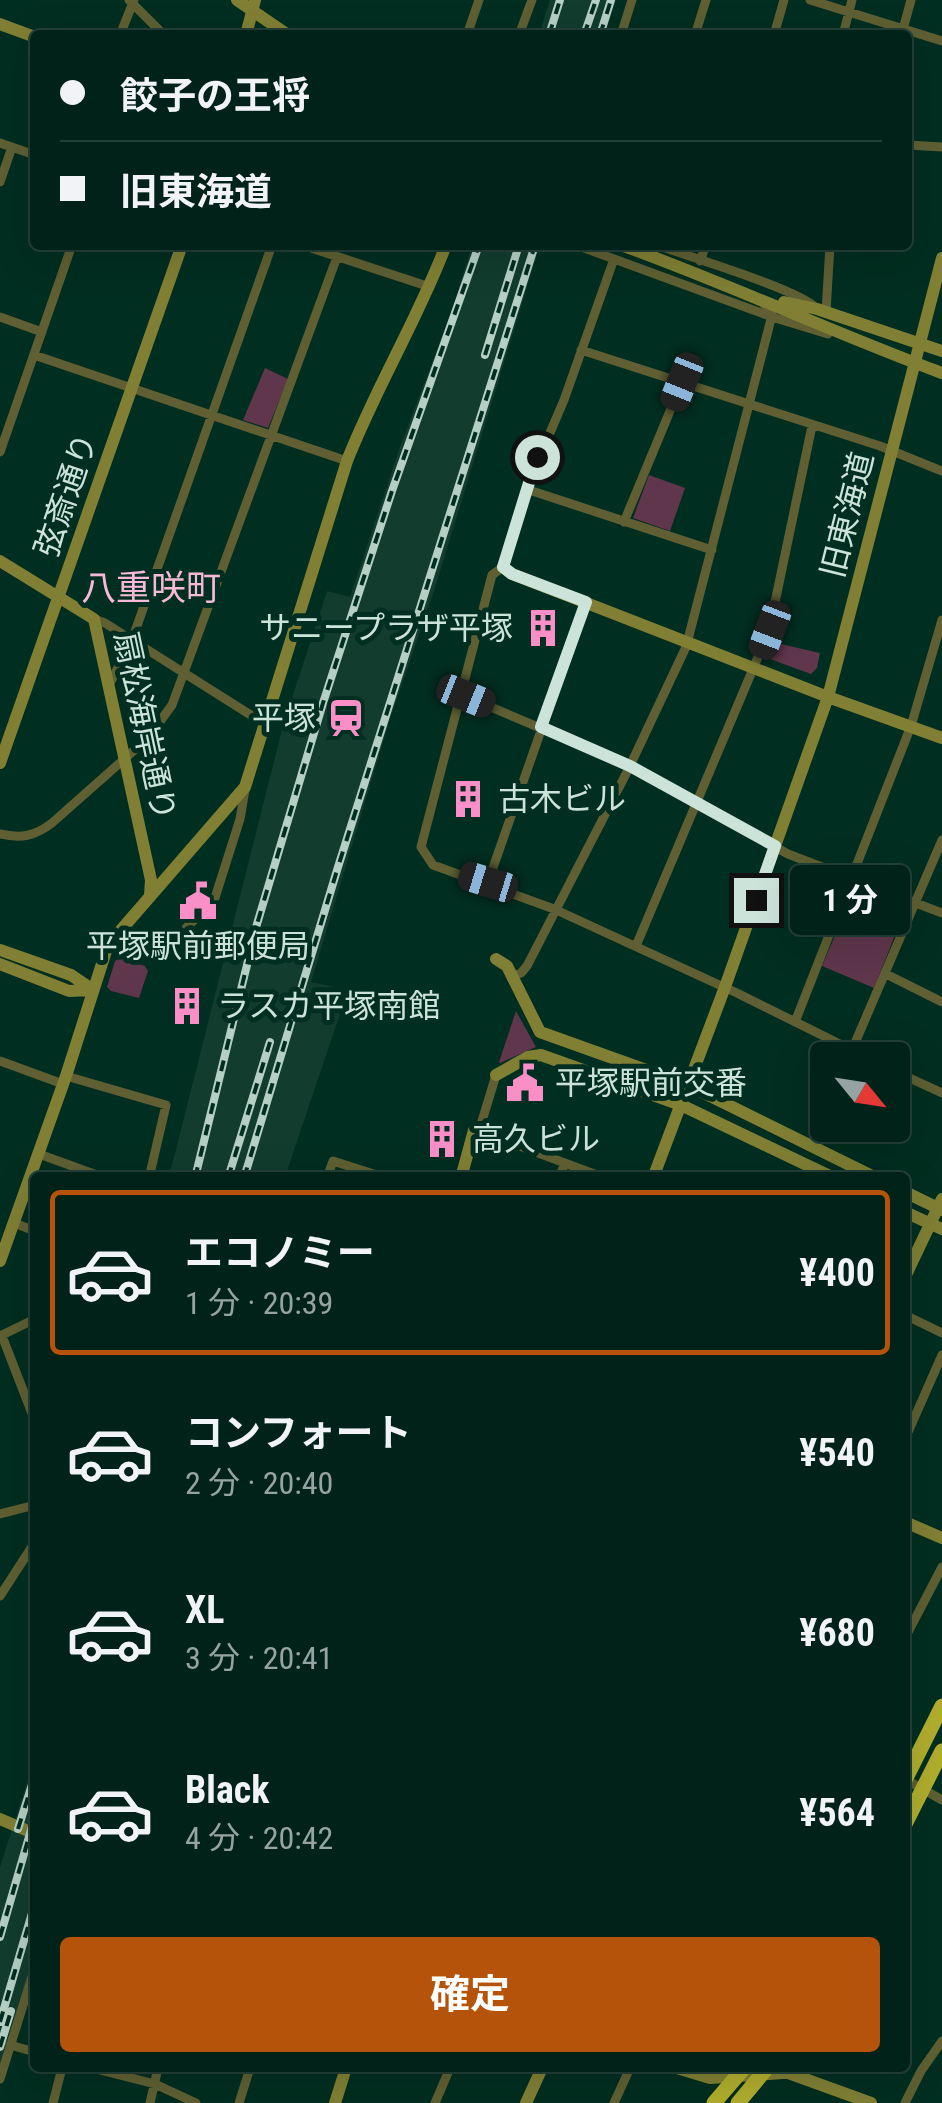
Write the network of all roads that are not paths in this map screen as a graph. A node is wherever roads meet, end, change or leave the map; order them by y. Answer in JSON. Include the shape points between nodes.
{"nodes":[{"id":1,"x":236,"y":0,"type":"edge"},
{"id":2,"x":479,"y":0,"type":"edge"},
{"id":3,"x":532,"y":0,"type":"edge"},
{"id":4,"x":632,"y":0,"type":"edge"},
{"id":5,"x":706,"y":0,"type":"edge"},
{"id":6,"x":784,"y":0,"type":"edge"},
{"id":7,"x":810,"y":0,"type":"edge"},
{"id":8,"x":852,"y":0,"type":"edge"},
{"id":9,"x":910,"y":0,"type":"edge"},
{"id":10,"x":132,"y":1,"type":"edge"},
{"id":11,"x":253,"y":5,"type":"edge"},
{"id":12,"x":849,"y":12,"type":"junction"},
{"id":13,"x":0,"y":24,"type":"edge"},
{"id":14,"x":122,"y":30,"type":"edge"},
{"id":15,"x":159,"y":30,"type":"edge"},
{"id":16,"x":247,"y":30,"type":"edge"},
{"id":17,"x":282,"y":30,"type":"edge"},
{"id":18,"x":469,"y":30,"type":"edge"},
{"id":19,"x":521,"y":30,"type":"edge"},
{"id":20,"x":623,"y":30,"type":"edge"},
{"id":21,"x":697,"y":30,"type":"edge"},
{"id":22,"x":775,"y":30,"type":"edge"},
{"id":23,"x":844,"y":30,"type":"edge"},
{"id":24,"x":903,"y":30,"type":"joint"},
{"id":25,"x":912,"y":33,"type":"edge"},
{"id":26,"x":30,"y":35,"type":"edge"},
{"id":27,"x":942,"y":41,"type":"edge"},
{"id":28,"x":0,"y":143,"type":"edge"},
{"id":29,"x":912,"y":145,"type":"edge"},
{"id":30,"x":12,"y":147,"type":"junction"},
{"id":31,"x":942,"y":147,"type":"edge"},
{"id":32,"x":30,"y":153,"type":"edge"},
{"id":33,"x":0,"y":182,"type":"edge"},
{"id":34,"x":70,"y":250,"type":"edge"},
{"id":35,"x":180,"y":250,"type":"edge"},
{"id":36,"x":270,"y":250,"type":"edge"},
{"id":37,"x":317,"y":250,"type":"edge"},
{"id":38,"x":444,"y":250,"type":"edge"},
{"id":39,"x":590,"y":250,"type":"edge"},
{"id":40,"x":633,"y":250,"type":"edge"},
{"id":41,"x":670,"y":250,"type":"edge"},
{"id":42,"x":704,"y":250,"type":"edge"},
{"id":43,"x":829,"y":250,"type":"edge"},
{"id":44,"x":337,"y":257,"type":"junction"},
{"id":45,"x":942,"y":258,"type":"edge"},
{"id":46,"x":614,"y":259,"type":"junction"},
{"id":47,"x":700,"y":261,"type":"junction"},
{"id":48,"x":430,"y":287,"type":"junction"},
{"id":49,"x":758,"y":297,"type":"junction"},
{"id":50,"x":822,"y":310,"type":"junction"},
{"id":51,"x":772,"y":316,"type":"junction"},
{"id":52,"x":0,"y":317,"type":"edge"},
{"id":53,"x":42,"y":332,"type":"junction"},
{"id":54,"x":919,"y":344,"type":"junction"},
{"id":55,"x":867,"y":346,"type":"junction"},
{"id":56,"x":582,"y":350,"type":"junction"},
{"id":57,"x":942,"y":351,"type":"edge"},
{"id":58,"x":34,"y":354,"type":"junction"},
{"id":59,"x":914,"y":362,"type":"junction"},
{"id":60,"x":942,"y":373,"type":"edge"},
{"id":61,"x":682,"y":382,"type":"junction"},
{"id":62,"x":132,"y":387,"type":"junction"},
{"id":63,"x":750,"y":406,"type":"junction"},
{"id":64,"x":212,"y":416,"type":"junction"},
{"id":65,"x":812,"y":426,"type":"junction"},
{"id":66,"x":271,"y":437,"type":"junction"},
{"id":67,"x":0,"y":452,"type":"edge"},
{"id":68,"x":892,"y":452,"type":"junction"},
{"id":69,"x":347,"y":462,"type":"junction"},
{"id":70,"x":942,"y":471,"type":"edge"},
{"id":71,"x":526,"y":489,"type":"junction"},
{"id":72,"x":624,"y":522,"type":"junction"},
{"id":73,"x":712,"y":550,"type":"junction"},
{"id":74,"x":0,"y":560,"type":"edge"},
{"id":75,"x":503,"y":567,"type":"junction"},
{"id":76,"x":59,"y":598,"type":"junction"},
{"id":77,"x":586,"y":602,"type":"junction"},
{"id":78,"x":94,"y":619,"type":"junction"},
{"id":79,"x":942,"y":620,"type":"edge"},
{"id":80,"x":132,"y":640,"type":"junction"},
{"id":81,"x":688,"y":642,"type":"junction"},
{"id":82,"x":755,"y":668,"type":"junction"},
{"id":83,"x":185,"y":672,"type":"junction"},
{"id":84,"x":108,"y":687,"type":"junction"},
{"id":85,"x":460,"y":694,"type":"junction"},
{"id":86,"x":828,"y":697,"type":"junction"},
{"id":87,"x":265,"y":724,"type":"junction"},
{"id":88,"x":911,"y":726,"type":"junction"},
{"id":89,"x":541,"y":727,"type":"junction"},
{"id":90,"x":942,"y":738,"type":"edge"},
{"id":91,"x":123,"y":760,"type":"junction"},
{"id":92,"x":0,"y":763,"type":"edge"},
{"id":93,"x":630,"y":766,"type":"junction"},
{"id":94,"x":246,"y":787,"type":"junction"},
{"id":95,"x":696,"y":800,"type":"junction"},
{"id":96,"x":0,"y":834,"type":"edge"},
{"id":97,"x":942,"y":840,"type":"edge"},
{"id":98,"x":775,"y":846,"type":"junction"},
{"id":99,"x":852,"y":878,"type":"junction"},
{"id":100,"x":488,"y":882,"type":"junction"},
{"id":101,"x":150,"y":895,"type":"junction"},
{"id":102,"x":916,"y":903,"type":"junction"},
{"id":103,"x":554,"y":909,"type":"junction"},
{"id":104,"x":942,"y":913,"type":"edge"},
{"id":105,"x":186,"y":928,"type":"dead end"},
{"id":106,"x":636,"y":946,"type":"junction"},
{"id":107,"x":0,"y":950,"type":"edge"},
{"id":108,"x":496,"y":959,"type":"dead end"},
{"id":109,"x":0,"y":964,"type":"edge"},
{"id":110,"x":886,"y":974,"type":"junction"},
{"id":111,"x":512,"y":976,"type":"junction"},
{"id":112,"x":725,"y":988,"type":"junction"},
{"id":113,"x":94,"y":990,"type":"junction"},
{"id":114,"x":942,"y":1002,"type":"edge"},
{"id":115,"x":794,"y":1022,"type":"junction"},
{"id":116,"x":835,"y":1042,"type":"edge"},
{"id":117,"x":856,"y":1042,"type":"edge"},
{"id":118,"x":0,"y":1062,"type":"edge"},
{"id":119,"x":496,"y":1075,"type":"joint"},
{"id":120,"x":910,"y":1078,"type":"edge"},
{"id":121,"x":65,"y":1080,"type":"junction"},
{"id":122,"x":688,"y":1085,"type":"junction"},
{"id":123,"x":942,"y":1093,"type":"edge"},
{"id":124,"x":680,"y":1105,"type":"junction"},
{"id":125,"x":478,"y":1131,"type":"junction"},
{"id":126,"x":39,"y":1154,"type":"junction"},
{"id":127,"x":565,"y":1163,"type":"junction"},
{"id":128,"x":32,"y":1172,"type":"edge"},
{"id":129,"x":88,"y":1172,"type":"edge"},
{"id":130,"x":150,"y":1172,"type":"edge"},
{"id":131,"x":330,"y":1172,"type":"edge"},
{"id":132,"x":367,"y":1172,"type":"edge"},
{"id":133,"x":462,"y":1172,"type":"edge"},
{"id":134,"x":562,"y":1172,"type":"edge"},
{"id":135,"x":589,"y":1172,"type":"edge"},
{"id":136,"x":655,"y":1172,"type":"edge"},
{"id":137,"x":821,"y":1172,"type":"edge"},
{"id":138,"x":864,"y":1172,"type":"edge"},
{"id":139,"x":30,"y":1179,"type":"edge"},
{"id":140,"x":910,"y":1194,"type":"edge"},
{"id":141,"x":941,"y":1206,"type":"edge"},
{"id":142,"x":910,"y":1214,"type":"edge"},
{"id":143,"x":14,"y":1223,"type":"junction"},
{"id":144,"x":936,"y":1227,"type":"edge"},
{"id":145,"x":30,"y":1229,"type":"edge"},
{"id":146,"x":1,"y":1255,"type":"edge"},
{"id":147,"x":910,"y":1270,"type":"edge"},
{"id":148,"x":910,"y":1317,"type":"edge"},
{"id":149,"x":30,"y":1322,"type":"edge"},
{"id":150,"x":942,"y":1333,"type":"edge"},
{"id":151,"x":1,"y":1336,"type":"edge"},
{"id":152,"x":942,"y":1354,"type":"edge"},
{"id":153,"x":30,"y":1408,"type":"edge"},
{"id":154,"x":910,"y":1428,"type":"edge"},
{"id":155,"x":30,"y":1505,"type":"edge"},
{"id":156,"x":0,"y":1514,"type":"edge"},
{"id":157,"x":910,"y":1524,"type":"edge"},
{"id":158,"x":942,"y":1538,"type":"edge"},
{"id":159,"x":30,"y":1550,"type":"edge"},
{"id":160,"x":942,"y":1567,"type":"edge"},
{"id":161,"x":0,"y":1596,"type":"edge"},
{"id":162,"x":910,"y":1628,"type":"edge"},
{"id":163,"x":942,"y":1706,"type":"edge"},
{"id":164,"x":942,"y":1750,"type":"edge"},
{"id":165,"x":910,"y":1770,"type":"edge"},
{"id":166,"x":910,"y":1783,"type":"edge"},
{"id":167,"x":922,"y":1790,"type":"junction"},
{"id":168,"x":942,"y":1800,"type":"edge"},
{"id":169,"x":910,"y":1814,"type":"edge"},
{"id":170,"x":0,"y":1819,"type":"edge"},
{"id":171,"x":30,"y":1832,"type":"edge"},
{"id":172,"x":30,"y":1983,"type":"edge"},
{"id":173,"x":942,"y":2041,"type":"edge"},
{"id":174,"x":10,"y":2045,"type":"junction"},
{"id":175,"x":30,"y":2051,"type":"edge"},
{"id":176,"x":61,"y":2072,"type":"edge"},
{"id":177,"x":108,"y":2072,"type":"edge"},
{"id":178,"x":157,"y":2072,"type":"edge"},
{"id":179,"x":247,"y":2072,"type":"edge"},
{"id":180,"x":345,"y":2072,"type":"edge"},
{"id":181,"x":448,"y":2072,"type":"edge"},
{"id":182,"x":540,"y":2072,"type":"edge"},
{"id":183,"x":628,"y":2072,"type":"edge"},
{"id":184,"x":691,"y":2072,"type":"edge"},
{"id":185,"x":766,"y":2072,"type":"edge"},
{"id":186,"x":766,"y":2072,"type":"edge"},
{"id":187,"x":778,"y":2072,"type":"edge"},
{"id":188,"x":0,"y":2078,"type":"edge"},
{"id":189,"x":735,"y":2081,"type":"edge"},
{"id":190,"x":154,"y":2084,"type":"junction"},
{"id":191,"x":846,"y":2099,"type":"edge"},
{"id":192,"x":436,"y":2100,"type":"edge"},
{"id":193,"x":53,"y":2103,"type":"edge"},
{"id":194,"x":150,"y":2103,"type":"edge"},
{"id":195,"x":196,"y":2103,"type":"edge"},
{"id":196,"x":239,"y":2103,"type":"edge"},
{"id":197,"x":335,"y":2103,"type":"edge"},
{"id":198,"x":451,"y":2103,"type":"edge"},
{"id":199,"x":526,"y":2103,"type":"edge"},
{"id":200,"x":614,"y":2103,"type":"edge"},
{"id":201,"x":714,"y":2103,"type":"edge"},
{"id":202,"x":871,"y":2103,"type":"edge"},
{"id":203,"x":905,"y":2103,"type":"edge"}],
"edges":[{"from":1,"to":11,"type":"street"},
{"from":2,"to":18,"type":"street"},
{"from":3,"to":19,"type":"street"},
{"from":4,"to":20,"type":"street"},
{"from":5,"to":21,"type":"street"},
{"from":6,"to":22,"type":"street"},
{"from":7,"to":12,"type":"street"},
{"from":8,"to":12,"type":"street"},
{"from":9,"to":24,"type":"street"},
{"from":10,"to":14,"type":"street"},
{"from":10,"to":15,"type":"street"},
{"from":11,"to":16,"type":"street"},
{"from":11,"to":17,"type":"street"},
{"from":12,"to":23,"type":"street"},
{"from":12,"to":24,"type":"street"},
{"from":13,"to":26,"type":"street"},
{"from":25,"to":27,"type":"street"},
{"from":28,"to":30,"type":"street"},
{"from":29,"to":31,"type":"street"},
{"from":30,"to":32,"type":"street"},
{"from":30,"to":33,"type":"street"},
{"from":34,"to":53,"type":"street"},
{"from":35,"to":62,"type":"street","name":"弦斎通り"},
{"from":36,"to":64,"type":"street"},
{"from":37,"to":44,"type":"street"},
{"from":38,"to":48,"type":"street"},
{"from":39,"to":46,"type":"street"},
{"from":40,"to":49,"type":"street"},
{"from":41,"to":47,"type":"street"},
{"from":42,"to":47,"type":"street"},
{"from":43,"to":50,"type":"street"},
{"from":44,"to":48,"type":"street"},
{"from":44,"to":66,"type":"street"},
{"from":45,"to":54,"type":"street","name":"旧東海道"},
{"from":46,"to":51,"type":"street"},
{"from":46,"to":56,"type":"street"},
{"from":47,"to":50,"type":"street"},
{"from":48,"to":69,"type":"street"},
{"from":49,"to":50,"type":"street"},
{"from":49,"to":51,"type":"street"},
{"from":49,"to":55,"type":"street"},
{"from":50,"to":54,"type":"street"},
{"from":51,"to":55,"type":"street"},
{"from":51,"to":63,"type":"street"},
{"from":52,"to":53,"type":"street"},
{"from":53,"to":58,"type":"street"},
{"from":54,"to":57,"type":"street"},
{"from":54,"to":59,"type":"street","name":"旧東海道"},
{"from":55,"to":59,"type":"street"},
{"from":56,"to":61,"type":"street"},
{"from":56,"to":71,"type":"street"},
{"from":58,"to":62,"type":"street"},
{"from":58,"to":67,"type":"street"},
{"from":59,"to":60,"type":"street"},
{"from":59,"to":68,"type":"street","name":"旧東海道"},
{"from":61,"to":63,"type":"street"},
{"from":61,"to":72,"type":"street"},
{"from":62,"to":64,"type":"street"},
{"from":62,"to":76,"type":"street","name":"弦斎通り"},
{"from":63,"to":65,"type":"street"},
{"from":63,"to":73,"type":"street"},
{"from":64,"to":66,"type":"street"},
{"from":64,"to":80,"type":"street"},
{"from":65,"to":68,"type":"street"},
{"from":65,"to":82,"type":"street","via":[[770,630]]},
{"from":66,"to":69,"type":"street"},
{"from":66,"to":83,"type":"street"},
{"from":68,"to":70,"type":"street"},
{"from":68,"to":86,"type":"street","name":"旧東海道"},
{"from":69,"to":87,"type":"street"},
{"from":71,"to":72,"type":"street"},
{"from":71,"to":75,"type":"street"},
{"from":72,"to":73,"type":"street"},
{"from":73,"to":81,"type":"street"},
{"from":74,"to":76,"type":"street","name":"扇松海岸通り"},
{"from":75,"to":77,"type":"street"},
{"from":75,"to":85,"type":"street","via":[[492,576]]},
{"from":76,"to":78,"type":"street","name":"扇松海岸通り"},
{"from":76,"to":92,"type":"street","name":"弦斎通り"},
{"from":77,"to":81,"type":"street"},
{"from":77,"to":89,"type":"street"},
{"from":78,"to":80,"type":"street"},
{"from":78,"to":84,"type":"street","name":"扇松海岸通り"},
{"from":79,"to":88,"type":"street"},
{"from":80,"to":83,"type":"street"},
{"from":80,"to":84,"type":"street"},
{"from":81,"to":82,"type":"street"},
{"from":81,"to":93,"type":"street"},
{"from":82,"to":86,"type":"street"},
{"from":82,"to":95,"type":"street"},
{"from":83,"to":87,"type":"street"},
{"from":83,"to":91,"type":"street","via":[[160,723]]},
{"from":84,"to":91,"type":"street","name":"扇松海岸通り"},
{"from":85,"to":89,"type":"street"},
{"from":85,"to":100,"type":"street","via":[[421,847],[433,865]]},
{"from":86,"to":88,"type":"street"},
{"from":86,"to":98,"type":"street","name":"旧東海道"},
{"from":87,"to":94,"type":"street"},
{"from":88,"to":90,"type":"street"},
{"from":88,"to":99,"type":"street"},
{"from":89,"to":93,"type":"street"},
{"from":89,"to":100,"type":"street"},
{"from":91,"to":96,"type":"street","via":[[40,833]]},
{"from":91,"to":101,"type":"street","name":"扇松海岸通り"},
{"from":93,"to":95,"type":"street"},
{"from":93,"to":103,"type":"street"},
{"from":94,"to":101,"type":"street"},
{"from":94,"to":105,"type":"street","via":[[214,901]]},
{"from":95,"to":98,"type":"street"},
{"from":95,"to":106,"type":"street"},
{"from":97,"to":102,"type":"street"},
{"from":98,"to":99,"type":"street"},
{"from":98,"to":112,"type":"street","name":"旧東海道"},
{"from":99,"to":102,"type":"street"},
{"from":99,"to":115,"type":"street"},
{"from":100,"to":103,"type":"street"},
{"from":101,"to":113,"type":"street","via":[[108,944]]},
{"from":102,"to":104,"type":"street"},
{"from":102,"to":110,"type":"street"},
{"from":103,"to":106,"type":"street"},
{"from":103,"to":111,"type":"street","via":[[527,966]]},
{"from":106,"to":112,"type":"street"},
{"from":107,"to":113,"type":"street"},
{"from":108,"to":111,"type":"street"},
{"from":109,"to":113,"type":"street","via":[[69,990]]},
{"from":110,"to":114,"type":"street"},
{"from":110,"to":117,"type":"street"},
{"from":111,"to":122,"type":"street","via":[[540,1032]]},
{"from":112,"to":115,"type":"street"},
{"from":112,"to":122,"type":"street","name":"旧東海道"},
{"from":113,"to":121,"type":"street"},
{"from":115,"to":116,"type":"street"},
{"from":118,"to":121,"type":"street"},
{"from":119,"to":124,"type":"street","via":[[541,1055]]},
{"from":119,"to":125,"type":"street"},
{"from":120,"to":123,"type":"street"},
{"from":121,"to":126,"type":"street"},
{"from":121,"to":130,"type":"street","via":[[166,1105]]},
{"from":122,"to":124,"type":"street","name":"旧東海道"},
{"from":122,"to":138,"type":"street"},
{"from":124,"to":136,"type":"street","name":"旧東海道"},
{"from":124,"to":137,"type":"street"},
{"from":125,"to":127,"type":"street"},
{"from":125,"to":133,"type":"street"},
{"from":126,"to":128,"type":"street"},
{"from":126,"to":129,"type":"street"},
{"from":127,"to":134,"type":"street"},
{"from":127,"to":135,"type":"street"},
{"from":131,"to":132,"type":"street","via":[[333,1161]]},
{"from":139,"to":143,"type":"street"},
{"from":140,"to":141,"type":"street"},
{"from":141,"to":144,"type":"street"},
{"from":142,"to":144,"type":"street"},
{"from":143,"to":145,"type":"street"},
{"from":143,"to":146,"type":"street"},
{"from":144,"to":147,"type":"street"},
{"from":148,"to":150,"type":"street"},
{"from":149,"to":151,"type":"street"},
{"from":151,"to":153,"type":"street"},
{"from":152,"to":154,"type":"street"},
{"from":155,"to":156,"type":"street"},
{"from":157,"to":158,"type":"street"},
{"from":159,"to":161,"type":"street"},
{"from":160,"to":162,"type":"street"},
{"from":163,"to":165,"type":"highway"},
{"from":164,"to":167,"type":"highway"},
{"from":166,"to":167,"type":"street"},
{"from":167,"to":168,"type":"street"},
{"from":167,"to":169,"type":"highway"},
{"from":170,"to":171,"type":"street"},
{"from":172,"to":174,"type":"street"},
{"from":173,"to":203,"type":"street"},
{"from":174,"to":175,"type":"street"},
{"from":174,"to":188,"type":"street"},
{"from":176,"to":193,"type":"street"},
{"from":177,"to":190,"type":"street"},
{"from":178,"to":190,"type":"street"},
{"from":179,"to":196,"type":"street"},
{"from":180,"to":197,"type":"street"},
{"from":181,"to":192,"type":"street"},
{"from":182,"to":199,"type":"street"},
{"from":183,"to":200,"type":"street"},
{"from":184,"to":189,"type":"street"},
{"from":185,"to":189,"type":"highway"},
{"from":186,"to":189,"type":"street"},
{"from":187,"to":191,"type":"street"},
{"from":189,"to":201,"type":"highway"},
{"from":190,"to":194,"type":"street"},
{"from":190,"to":195,"type":"street"},
{"from":191,"to":202,"type":"street"},
{"from":192,"to":198,"type":"street"}]}
